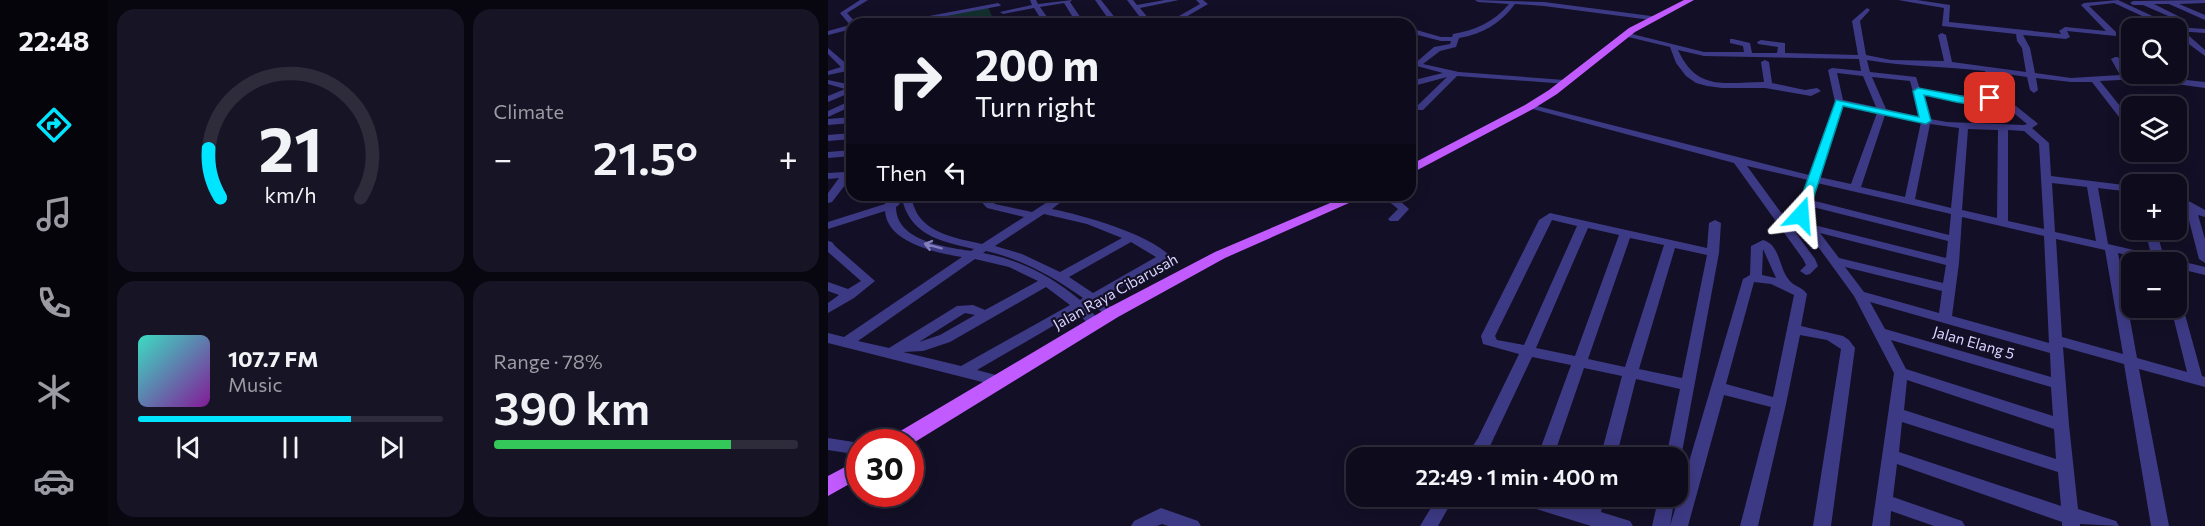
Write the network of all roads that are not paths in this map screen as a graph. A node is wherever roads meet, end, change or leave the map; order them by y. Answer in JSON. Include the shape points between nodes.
{"nodes":[{"id":1,"x":865,"y":0,"type":"edge"},
{"id":2,"x":1067,"y":0,"type":"edge"},
{"id":3,"x":1098,"y":0,"type":"edge"},
{"id":4,"x":1130,"y":0,"type":"edge"},
{"id":5,"x":1176,"y":0,"type":"edge"},
{"id":6,"x":1199,"y":0,"type":"edge"},
{"id":7,"x":1478,"y":0,"type":"edge"},
{"id":8,"x":1690,"y":0,"type":"edge"},
{"id":9,"x":1901,"y":0,"type":"edge"},
{"id":10,"x":1162,"y":1,"type":"edge"},
{"id":11,"x":2111,"y":1,"type":"edge"},
{"id":12,"x":2167,"y":1,"type":"edge"},
{"id":13,"x":2205,"y":1,"type":"edge"},
{"id":14,"x":2143,"y":2,"type":"junction"},
{"id":15,"x":997,"y":3,"type":"edge"},
{"id":16,"x":1034,"y":3,"type":"edge"},
{"id":17,"x":1513,"y":3,"type":"junction"},
{"id":18,"x":2133,"y":3,"type":"dead end"},
{"id":19,"x":1136,"y":7,"type":"junction"},
{"id":20,"x":1867,"y":10,"type":"dead end"},
{"id":21,"x":2205,"y":10,"type":"edge"},
{"id":22,"x":2190,"y":11,"type":"junction"},
{"id":23,"x":1003,"y":12,"type":"junction"},
{"id":24,"x":1180,"y":17,"type":"joint"},
{"id":25,"x":846,"y":18,"type":"edge"},
{"id":26,"x":921,"y":18,"type":"edge"},
{"id":27,"x":1004,"y":18,"type":"edge"},
{"id":28,"x":1044,"y":18,"type":"edge"},
{"id":29,"x":1078,"y":18,"type":"edge"},
{"id":30,"x":1112,"y":18,"type":"edge"},
{"id":31,"x":1144,"y":18,"type":"edge"},
{"id":32,"x":1651,"y":18,"type":"junction"},
{"id":33,"x":2141,"y":18,"type":"edge"},
{"id":34,"x":2148,"y":18,"type":"edge"},
{"id":35,"x":2178,"y":18,"type":"edge"},
{"id":36,"x":2187,"y":20,"type":"edge"},
{"id":37,"x":2205,"y":20,"type":"edge"},
{"id":38,"x":846,"y":28,"type":"edge"},
{"id":39,"x":1426,"y":29,"type":"dead end"},
{"id":40,"x":1944,"y":29,"type":"junction"},
{"id":41,"x":2187,"y":30,"type":"edge"},
{"id":42,"x":1416,"y":31,"type":"edge"},
{"id":43,"x":2205,"y":31,"type":"edge"},
{"id":44,"x":2019,"y":32,"type":"junction"},
{"id":45,"x":828,"y":33,"type":"edge"},
{"id":46,"x":1416,"y":33,"type":"edge"},
{"id":47,"x":1627,"y":33,"type":"junction"},
{"id":48,"x":1453,"y":39,"type":"junction"},
{"id":49,"x":2187,"y":39,"type":"edge"},
{"id":50,"x":1733,"y":41,"type":"dead end"},
{"id":51,"x":1761,"y":42,"type":"dead end"},
{"id":52,"x":1670,"y":46,"type":"junction"},
{"id":53,"x":829,"y":51,"type":"edge"},
{"id":54,"x":1748,"y":54,"type":"junction"},
{"id":55,"x":2205,"y":54,"type":"edge"},
{"id":56,"x":1781,"y":55,"type":"junction"},
{"id":57,"x":1863,"y":57,"type":"junction"},
{"id":58,"x":2115,"y":58,"type":"dead end"},
{"id":59,"x":837,"y":59,"type":"junction"},
{"id":60,"x":828,"y":62,"type":"edge"},
{"id":61,"x":1765,"y":62,"type":"dead end"},
{"id":62,"x":1417,"y":63,"type":"edge"},
{"id":63,"x":1931,"y":63,"type":"junction"},
{"id":64,"x":1949,"y":64,"type":"junction"},
{"id":65,"x":846,"y":65,"type":"edge"},
{"id":66,"x":846,"y":69,"type":"edge"},
{"id":67,"x":2121,"y":69,"type":"edge"},
{"id":68,"x":1989,"y":71,"type":"junction"},
{"id":69,"x":828,"y":73,"type":"edge"},
{"id":70,"x":1454,"y":73,"type":"junction"},
{"id":71,"x":2030,"y":74,"type":"junction"},
{"id":72,"x":1868,"y":75,"type":"junction"},
{"id":73,"x":1937,"y":76,"type":"dead end"},
{"id":74,"x":2121,"y":78,"type":"edge"},
{"id":75,"x":2094,"y":79,"type":"junction"},
{"id":76,"x":1416,"y":82,"type":"edge"},
{"id":77,"x":1564,"y":82,"type":"junction"},
{"id":78,"x":829,"y":83,"type":"edge"},
{"id":79,"x":2187,"y":83,"type":"edge"},
{"id":80,"x":1768,"y":85,"type":"junction"},
{"id":81,"x":2205,"y":85,"type":"edge"},
{"id":82,"x":846,"y":87,"type":"edge"},
{"id":83,"x":2034,"y":90,"type":"dead end"},
{"id":84,"x":1816,"y":91,"type":"dead end"},
{"id":85,"x":1918,"y":91,"type":"junction"},
{"id":86,"x":846,"y":93,"type":"edge"},
{"id":87,"x":828,"y":99,"type":"edge"},
{"id":88,"x":1839,"y":102,"type":"junction"},
{"id":89,"x":1992,"y":102,"type":"junction"},
{"id":90,"x":846,"y":106,"type":"edge"},
{"id":91,"x":1529,"y":107,"type":"junction"},
{"id":92,"x":1420,"y":108,"type":"dead end"},
{"id":93,"x":1882,"y":111,"type":"junction"},
{"id":94,"x":828,"y":114,"type":"edge"},
{"id":95,"x":2121,"y":114,"type":"edge"},
{"id":96,"x":846,"y":120,"type":"edge"},
{"id":97,"x":1926,"y":121,"type":"junction"},
{"id":98,"x":828,"y":122,"type":"edge"},
{"id":99,"x":1964,"y":126,"type":"junction"},
{"id":100,"x":2003,"y":127,"type":"junction"},
{"id":101,"x":2026,"y":128,"type":"junction"},
{"id":102,"x":846,"y":136,"type":"edge"},
{"id":103,"x":828,"y":138,"type":"edge"},
{"id":104,"x":846,"y":154,"type":"edge"},
{"id":105,"x":828,"y":155,"type":"edge"},
{"id":106,"x":1739,"y":161,"type":"junction"},
{"id":107,"x":1416,"y":167,"type":"edge"},
{"id":108,"x":846,"y":173,"type":"edge"},
{"id":109,"x":828,"y":176,"type":"edge"},
{"id":110,"x":846,"y":176,"type":"edge"},
{"id":111,"x":1814,"y":178,"type":"junction"},
{"id":112,"x":2047,"y":179,"type":"junction"},
{"id":113,"x":2092,"y":185,"type":"junction"},
{"id":114,"x":1855,"y":188,"type":"junction"},
{"id":115,"x":2121,"y":188,"type":"edge"},
{"id":116,"x":829,"y":198,"type":"edge"},
{"id":117,"x":890,"y":201,"type":"edge"},
{"id":118,"x":907,"y":201,"type":"edge"},
{"id":119,"x":986,"y":201,"type":"edge"},
{"id":120,"x":1056,"y":201,"type":"edge"},
{"id":121,"x":1346,"y":201,"type":"edge"},
{"id":122,"x":1394,"y":201,"type":"edge"},
{"id":123,"x":1805,"y":201,"type":"junction"},
{"id":124,"x":1909,"y":202,"type":"junction"},
{"id":125,"x":2187,"y":207,"type":"edge"},
{"id":126,"x":2191,"y":210,"type":"junction"},
{"id":127,"x":1039,"y":213,"type":"junction"},
{"id":128,"x":1955,"y":213,"type":"junction"},
{"id":129,"x":2205,"y":214,"type":"edge"},
{"id":130,"x":1394,"y":219,"type":"dead end"},
{"id":131,"x":1584,"y":223,"type":"junction"},
{"id":132,"x":1715,"y":223,"type":"dead end"},
{"id":133,"x":2002,"y":224,"type":"junction"},
{"id":134,"x":828,"y":226,"type":"edge"},
{"id":135,"x":1809,"y":227,"type":"junction"},
{"id":136,"x":1626,"y":233,"type":"junction"},
{"id":137,"x":2050,"y":236,"type":"junction"},
{"id":138,"x":1130,"y":237,"type":"junction"},
{"id":139,"x":1953,"y":239,"type":"junction"},
{"id":140,"x":1670,"y":244,"type":"junction"},
{"id":141,"x":828,"y":247,"type":"edge"},
{"id":142,"x":984,"y":247,"type":"junction"},
{"id":143,"x":2107,"y":248,"type":"junction"},
{"id":144,"x":2124,"y":252,"type":"edge"},
{"id":145,"x":1713,"y":253,"type":"junction"},
{"id":146,"x":973,"y":255,"type":"junction"},
{"id":147,"x":2205,"y":259,"type":"edge"},
{"id":148,"x":1833,"y":260,"type":"junction"},
{"id":149,"x":1953,"y":263,"type":"junction"},
{"id":150,"x":2187,"y":267,"type":"edge"},
{"id":151,"x":1806,"y":271,"type":"dead end"},
{"id":152,"x":2205,"y":271,"type":"edge"},
{"id":153,"x":1062,"y":276,"type":"junction"},
{"id":154,"x":1756,"y":276,"type":"junction"},
{"id":155,"x":1048,"y":281,"type":"junction"},
{"id":156,"x":828,"y":286,"type":"edge"},
{"id":157,"x":1786,"y":286,"type":"junction"},
{"id":158,"x":1950,"y":289,"type":"junction"},
{"id":159,"x":850,"y":295,"type":"junction"},
{"id":160,"x":1860,"y":296,"type":"junction"},
{"id":161,"x":1093,"y":300,"type":"junction"},
{"id":162,"x":1080,"y":306,"type":"junction"},
{"id":163,"x":828,"y":309,"type":"edge"},
{"id":164,"x":1112,"y":313,"type":"junction"},
{"id":165,"x":1945,"y":318,"type":"junction"},
{"id":166,"x":2181,"y":318,"type":"edge"},
{"id":167,"x":1095,"y":323,"type":"junction"},
{"id":168,"x":1793,"y":329,"type":"junction"},
{"id":169,"x":1881,"y":333,"type":"junction"},
{"id":170,"x":828,"y":338,"type":"edge"},
{"id":171,"x":845,"y":343,"type":"junction"},
{"id":172,"x":2056,"y":345,"type":"junction"},
{"id":173,"x":896,"y":350,"type":"junction"},
{"id":174,"x":1528,"y":351,"type":"junction"},
{"id":175,"x":1579,"y":363,"type":"junction"},
{"id":176,"x":2132,"y":363,"type":"junction"},
{"id":177,"x":964,"y":371,"type":"junction"},
{"id":178,"x":1630,"y":374,"type":"junction"},
{"id":179,"x":1901,"y":374,"type":"junction"},
{"id":180,"x":998,"y":381,"type":"junction"},
{"id":181,"x":2200,"y":381,"type":"edge"},
{"id":182,"x":2058,"y":384,"type":"junction"},
{"id":183,"x":1688,"y":385,"type":"junction"},
{"id":184,"x":1719,"y":388,"type":"junction"},
{"id":185,"x":1779,"y":404,"type":"junction"},
{"id":186,"x":1897,"y":414,"type":"junction"},
{"id":187,"x":2061,"y":424,"type":"junction"},
{"id":188,"x":920,"y":429,"type":"edge"},
{"id":189,"x":828,"y":444,"type":"edge"},
{"id":190,"x":846,"y":447,"type":"edge"},
{"id":191,"x":1481,"y":447,"type":"edge"},
{"id":192,"x":1549,"y":447,"type":"edge"},
{"id":193,"x":1611,"y":447,"type":"edge"},
{"id":194,"x":1676,"y":447,"type":"edge"},
{"id":195,"x":1892,"y":456,"type":"junction"},
{"id":196,"x":2065,"y":468,"type":"junction"},
{"id":197,"x":846,"y":476,"type":"edge"},
{"id":198,"x":828,"y":487,"type":"edge"},
{"id":199,"x":1886,"y":502,"type":"junction"},
{"id":200,"x":1440,"y":507,"type":"edge"},
{"id":201,"x":1555,"y":507,"type":"edge"},
{"id":202,"x":1594,"y":507,"type":"edge"},
{"id":203,"x":1664,"y":507,"type":"edge"},
{"id":204,"x":1591,"y":518,"type":"junction"},
{"id":205,"x":2070,"y":520,"type":"edge"},
{"id":206,"x":1140,"y":526,"type":"edge"},
{"id":207,"x":1192,"y":526,"type":"edge"},
{"id":208,"x":1429,"y":526,"type":"edge"},
{"id":209,"x":1624,"y":526,"type":"edge"},
{"id":210,"x":1661,"y":526,"type":"edge"},
{"id":211,"x":1679,"y":526,"type":"edge"},
{"id":212,"x":1749,"y":526,"type":"edge"},
{"id":213,"x":1822,"y":526,"type":"edge"},
{"id":214,"x":1881,"y":526,"type":"edge"},
{"id":215,"x":1956,"y":526,"type":"edge"},
{"id":216,"x":2110,"y":526,"type":"edge"},
{"id":217,"x":2160,"y":526,"type":"edge"}],
"edges":[{"from":1,"to":25,"type":"street","via":[[843,13]]},
{"from":2,"to":16,"type":"street"},
{"from":2,"to":29,"type":"street"},
{"from":3,"to":30,"type":"street"},
{"from":4,"to":19,"type":"street"},
{"from":5,"to":10,"type":"street"},
{"from":6,"to":24,"type":"street","via":[[1205,4]]},
{"from":7,"to":17,"type":"street"},
{"from":8,"to":32,"type":"main road"},
{"from":9,"to":40,"type":"street","via":[[1948,6]]},
{"from":10,"to":19,"type":"street"},
{"from":10,"to":24,"type":"street"},
{"from":11,"to":33,"type":"street"},
{"from":11,"to":34,"type":"street"},
{"from":11,"to":44,"type":"street","via":[[2084,5],[2113,34],[2066,29],[2066,37]]},
{"from":12,"to":13,"type":"street"},
{"from":12,"to":14,"type":"street"},
{"from":12,"to":22,"type":"street"},
{"from":14,"to":18,"type":"street"},
{"from":14,"to":35,"type":"street"},
{"from":15,"to":23,"type":"street"},
{"from":15,"to":26,"type":"street"},
{"from":16,"to":23,"type":"street"},
{"from":16,"to":28,"type":"street"},
{"from":17,"to":32,"type":"street"},
{"from":17,"to":48,"type":"street","via":[[1493,23]]},
{"from":19,"to":31,"type":"street"},
{"from":20,"to":57,"type":"street","via":[[1856,24]]},
{"from":21,"to":22,"type":"street"},
{"from":22,"to":37,"type":"street"},
{"from":23,"to":27,"type":"street"},
{"from":32,"to":47,"type":"main road"},
{"from":36,"to":37,"type":"street"},
{"from":38,"to":45,"type":"street"},
{"from":39,"to":42,"type":"street"},
{"from":40,"to":44,"type":"street"},
{"from":40,"to":64,"type":"street"},
{"from":41,"to":43,"type":"street"},
{"from":44,"to":71,"type":"street"},
{"from":46,"to":48,"type":"street"},
{"from":47,"to":52,"type":"street"},
{"from":47,"to":77,"type":"main road"},
{"from":48,"to":62,"type":"street","via":[[1453,45],[1437,49]]},
{"from":49,"to":55,"type":"street"},
{"from":50,"to":54,"type":"street","via":[[1747,45]]},
{"from":51,"to":56,"type":"street","via":[[1782,45]]},
{"from":52,"to":54,"type":"street","via":[[1704,54]]},
{"from":52,"to":80,"type":"street","via":[[1691,79],[1698,82],[1733,87]]},
{"from":53,"to":59,"type":"street"},
{"from":54,"to":56,"type":"street"},
{"from":56,"to":57,"type":"street"},
{"from":57,"to":63,"type":"street"},
{"from":57,"to":72,"type":"street"},
{"from":58,"to":67,"type":"street"},
{"from":59,"to":60,"type":"street"},
{"from":59,"to":65,"type":"street"},
{"from":61,"to":80,"type":"street"},
{"from":62,"to":70,"type":"street"},
{"from":63,"to":64,"type":"street"},
{"from":63,"to":73,"type":"street"},
{"from":64,"to":68,"type":"street"},
{"from":66,"to":69,"type":"street"},
{"from":68,"to":71,"type":"street"},
{"from":68,"to":89,"type":"street","via":[[1994,88]]},
{"from":70,"to":76,"type":"street"},
{"from":70,"to":77,"type":"street"},
{"from":70,"to":92,"type":"street"},
{"from":71,"to":75,"type":"street"},
{"from":71,"to":83,"type":"street"},
{"from":72,"to":85,"type":"street","via":[[1913,79]]},
{"from":72,"to":88,"type":"street","via":[[1832,70]]},
{"from":72,"to":93,"type":"street"},
{"from":74,"to":75,"type":"street"},
{"from":75,"to":95,"type":"street"},
{"from":77,"to":91,"type":"main road"},
{"from":78,"to":82,"type":"street"},
{"from":79,"to":81,"type":"street"},
{"from":80,"to":84,"type":"street"},
{"from":85,"to":89,"type":"street"},
{"from":85,"to":97,"type":"street"},
{"from":86,"to":87,"type":"street"},
{"from":88,"to":93,"type":"street"},
{"from":88,"to":111,"type":"street"},
{"from":89,"to":101,"type":"street","via":[[2008,104],[2033,124]]},
{"from":90,"to":94,"type":"street"},
{"from":91,"to":106,"type":"street"},
{"from":91,"to":107,"type":"main road"},
{"from":93,"to":97,"type":"street"},
{"from":93,"to":114,"type":"street"},
{"from":96,"to":98,"type":"street"},
{"from":97,"to":99,"type":"street"},
{"from":97,"to":124,"type":"street"},
{"from":99,"to":100,"type":"street"},
{"from":99,"to":128,"type":"street"},
{"from":100,"to":101,"type":"street"},
{"from":100,"to":133,"type":"street"},
{"from":101,"to":112,"type":"street","via":[[2044,143]]},
{"from":102,"to":103,"type":"street"},
{"from":104,"to":105,"type":"street"},
{"from":106,"to":111,"type":"street"},
{"from":106,"to":151,"type":"street","via":[[1809,259],[1812,266]]},
{"from":108,"to":109,"type":"street"},
{"from":110,"to":116,"type":"street"},
{"from":111,"to":114,"type":"street"},
{"from":111,"to":123,"type":"street"},
{"from":112,"to":113,"type":"street"},
{"from":112,"to":137,"type":"street"},
{"from":113,"to":115,"type":"street"},
{"from":113,"to":143,"type":"street"},
{"from":114,"to":124,"type":"street"},
{"from":117,"to":134,"type":"street"},
{"from":146,"to":117,"type":"street","one_way":true,"via":[[933,247],[905,235],[896,228]]},
{"from":118,"to":142,"type":"street","via":[[910,214],[926,229]]},
{"from":119,"to":127,"type":"street","via":[[991,206]]},
{"from":120,"to":127,"type":"street"},
{"from":121,"to":164,"type":"main road","name":"Jalan Raya Cibarusah","via":[[1220,255]]},
{"from":122,"to":130,"type":"street","via":[[1404,209]]},
{"from":123,"to":135,"type":"street","via":[[1801,215]]},
{"from":123,"to":139,"type":"street"},
{"from":124,"to":128,"type":"street"},
{"from":125,"to":126,"type":"street"},
{"from":126,"to":129,"type":"street"},
{"from":126,"to":147,"type":"street"},
{"from":127,"to":138,"type":"street","via":[[1063,214]]},
{"from":127,"to":142,"type":"street"},
{"from":128,"to":133,"type":"street"},
{"from":128,"to":139,"type":"street"},
{"from":131,"to":136,"type":"street"},
{"from":131,"to":174,"type":"street"},
{"from":131,"to":174,"type":"street","via":[[1556,216],[1546,218],[1488,336],[1490,343]]},
{"from":132,"to":145,"type":"street"},
{"from":133,"to":137,"type":"street"},
{"from":135,"to":148,"type":"street"},
{"from":135,"to":149,"type":"street"},
{"from":136,"to":140,"type":"street"},
{"from":136,"to":175,"type":"street"},
{"from":137,"to":143,"type":"street"},
{"from":137,"to":172,"type":"street"},
{"from":138,"to":153,"type":"street"},
{"from":138,"to":161,"type":"street","via":[[1165,257]]},
{"from":139,"to":149,"type":"street"},
{"from":140,"to":145,"type":"street"},
{"from":140,"to":178,"type":"street"},
{"from":141,"to":159,"type":"street","via":[[869,281]]},
{"from":142,"to":146,"type":"street"},
{"from":142,"to":153,"type":"street"},
{"from":143,"to":144,"type":"street"},
{"from":143,"to":176,"type":"street"},
{"from":145,"to":183,"type":"street"},
{"from":146,"to":155,"type":"street","via":[[1011,263]]},
{"from":146,"to":171,"type":"street"},
{"from":148,"to":158,"type":"street"},
{"from":148,"to":160,"type":"street"},
{"from":149,"to":158,"type":"street"},
{"from":150,"to":152,"type":"street"},
{"from":153,"to":161,"type":"street"},
{"from":154,"to":157,"type":"street"},
{"from":154,"to":157,"type":"street","via":[[1757,246],[1763,243]]},
{"from":154,"to":184,"type":"street","via":[[1749,279]]},
{"from":155,"to":162,"type":"street"},
{"from":155,"to":173,"type":"street","via":[[926,346]]},
{"from":156,"to":159,"type":"street"},
{"from":157,"to":168,"type":"street","via":[[1801,294]]},
{"from":158,"to":165,"type":"street"},
{"from":159,"to":163,"type":"street"},
{"from":160,"to":165,"type":"street"},
{"from":160,"to":169,"type":"street"},
{"from":161,"to":162,"type":"street"},
{"from":161,"to":164,"type":"street"},
{"from":162,"to":167,"type":"street"},
{"from":162,"to":177,"type":"street"},
{"from":164,"to":167,"type":"main road","name":"Jalan Raya Cibarusah"},
{"from":165,"to":172,"type":"street"},
{"from":166,"to":181,"type":"street"},
{"from":167,"to":180,"type":"main road","name":"Jalan Raya Cibarusah"},
{"from":168,"to":185,"type":"street"},
{"from":168,"to":213,"type":"street","via":[[1834,339],[1848,348]]},
{"from":169,"to":179,"type":"street"},
{"from":169,"to":182,"type":"street","name":"Jalan Elang 5"},
{"from":170,"to":171,"type":"street"},
{"from":171,"to":173,"type":"street"},
{"from":172,"to":176,"type":"street"},
{"from":172,"to":182,"type":"street"},
{"from":173,"to":177,"type":"street"},
{"from":174,"to":175,"type":"street"},
{"from":174,"to":191,"type":"street"},
{"from":175,"to":178,"type":"street"},
{"from":175,"to":192,"type":"street"},
{"from":176,"to":181,"type":"street"},
{"from":176,"to":217,"type":"street"},
{"from":177,"to":180,"type":"street"},
{"from":178,"to":183,"type":"street"},
{"from":178,"to":193,"type":"street"},
{"from":179,"to":186,"type":"street"},
{"from":179,"to":187,"type":"street"},
{"from":180,"to":188,"type":"main road","name":"Jalan Raya Cibarusah"},
{"from":182,"to":187,"type":"street"},
{"from":183,"to":194,"type":"street"},
{"from":184,"to":185,"type":"street"},
{"from":184,"to":211,"type":"street"},
{"from":185,"to":212,"type":"street"},
{"from":186,"to":195,"type":"street"},
{"from":186,"to":196,"type":"street"},
{"from":187,"to":196,"type":"street"},
{"from":189,"to":190,"type":"street"},
{"from":195,"to":199,"type":"street"},
{"from":195,"to":205,"type":"street"},
{"from":196,"to":205,"type":"street"},
{"from":197,"to":198,"type":"main road"},
{"from":199,"to":214,"type":"street"},
{"from":199,"to":215,"type":"street"},
{"from":200,"to":208,"type":"street"},
{"from":201,"to":204,"type":"street"},
{"from":202,"to":204,"type":"street"},
{"from":203,"to":210,"type":"street"},
{"from":204,"to":209,"type":"street"},
{"from":205,"to":216,"type":"street"},
{"from":206,"to":207,"type":"street","via":[[1161,516]]}]}
